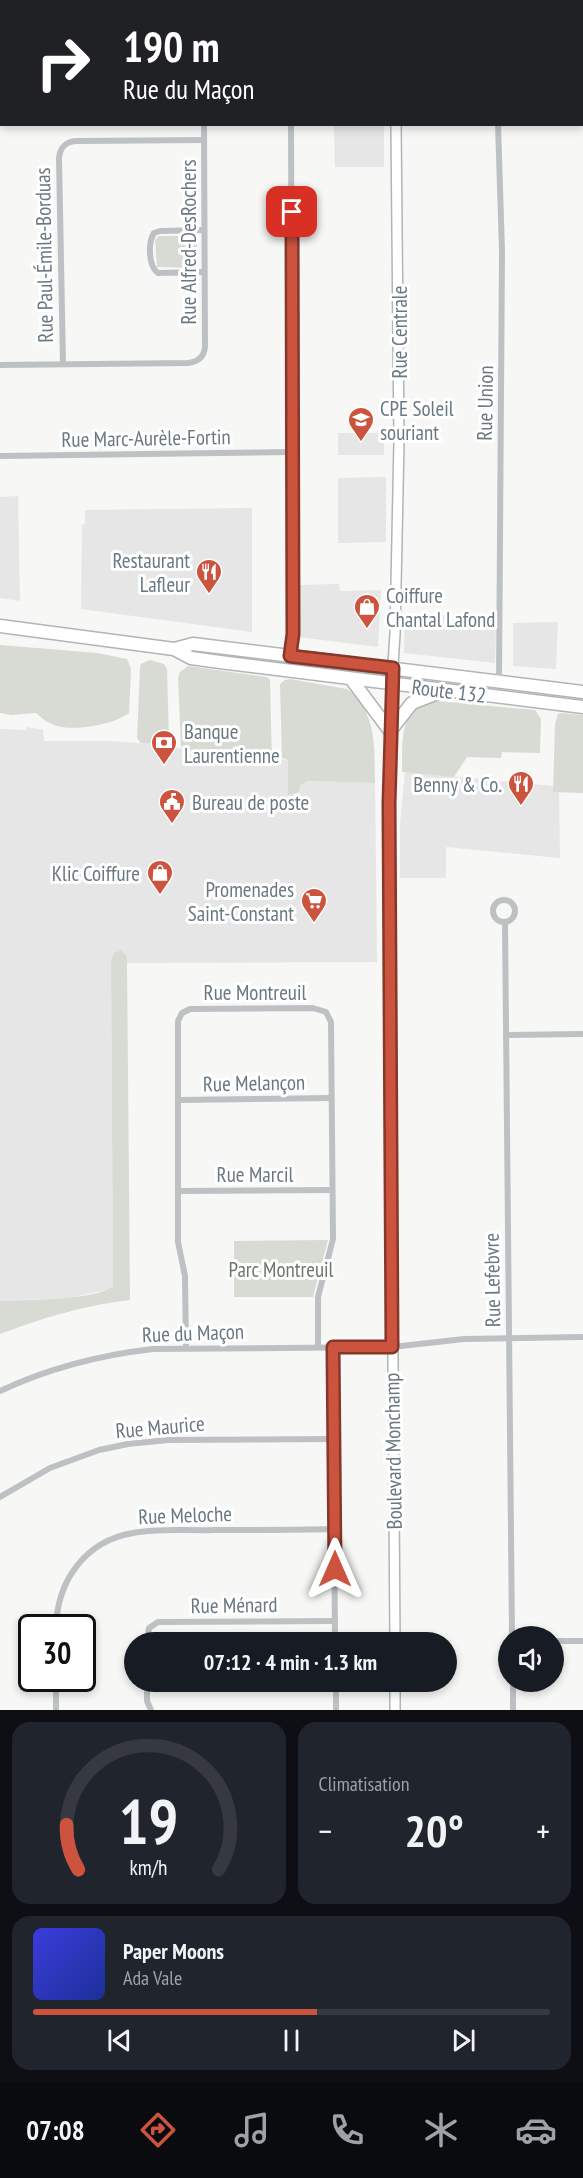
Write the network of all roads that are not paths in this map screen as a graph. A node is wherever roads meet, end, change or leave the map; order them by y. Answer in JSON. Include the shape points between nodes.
{"nodes":[{"id":1,"x":204,"y":126,"type":"edge"},
{"id":2,"x":291,"y":126,"type":"edge"},
{"id":3,"x":396,"y":126,"type":"edge"},
{"id":4,"x":498,"y":126,"type":"edge"},
{"id":5,"x":204,"y":140,"type":"junction"},
{"id":6,"x":204,"y":231,"type":"junction"},
{"id":7,"x":204,"y":272,"type":"junction"},
{"id":8,"x":63,"y":364,"type":"junction"},
{"id":9,"x":0,"y":365,"type":"edge"},
{"id":10,"x":293,"y":452,"type":"junction"},
{"id":11,"x":0,"y":456,"type":"edge"},
{"id":12,"x":0,"y":626,"type":"edge"},
{"id":13,"x":174,"y":649,"type":"junction"},
{"id":14,"x":290,"y":656,"type":"junction"},
{"id":15,"x":393,"y":668,"type":"junction"},
{"id":16,"x":351,"y":679,"type":"junction"},
{"id":17,"x":499,"y":681,"type":"junction"},
{"id":18,"x":392,"y":683,"type":"junction"},
{"id":19,"x":445,"y":690,"type":"junction"},
{"id":20,"x":583,"y":692,"type":"edge"},
{"id":21,"x":583,"y":707,"type":"edge"},
{"id":22,"x":390,"y":731,"type":"junction"},
{"id":23,"x":505,"y":923,"type":"dead end"},
{"id":24,"x":583,"y":1034,"type":"edge"},
{"id":25,"x":506,"y":1035,"type":"junction"},
{"id":26,"x":331,"y":1098,"type":"junction"},
{"id":27,"x":178,"y":1100,"type":"junction"},
{"id":28,"x":332,"y":1190,"type":"junction"},
{"id":29,"x":178,"y":1191,"type":"junction"},
{"id":30,"x":583,"y":1337,"type":"edge"},
{"id":31,"x":509,"y":1338,"type":"junction"},
{"id":32,"x":318,"y":1347,"type":"junction"},
{"id":33,"x":333,"y":1347,"type":"junction"},
{"id":34,"x":392,"y":1347,"type":"junction"},
{"id":35,"x":186,"y":1348,"type":"junction"},
{"id":36,"x":0,"y":1390,"type":"edge"},
{"id":37,"x":334,"y":1439,"type":"junction"},
{"id":38,"x":0,"y":1497,"type":"edge"},
{"id":39,"x":334,"y":1529,"type":"junction"},
{"id":40,"x":57,"y":1614,"type":"edge"},
{"id":41,"x":335,"y":1621,"type":"junction"},
{"id":42,"x":512,"y":1626,"type":"edge"},
{"id":43,"x":148,"y":1632,"type":"edge"},
{"id":44,"x":335,"y":1632,"type":"edge"},
{"id":45,"x":395,"y":1632,"type":"edge"},
{"id":46,"x":564,"y":1641,"type":"edge"},
{"id":47,"x":583,"y":1641,"type":"edge"},
{"id":48,"x":56,"y":1692,"type":"edge"},
{"id":49,"x":147,"y":1692,"type":"edge"},
{"id":50,"x":336,"y":1692,"type":"edge"},
{"id":51,"x":395,"y":1692,"type":"edge"},
{"id":52,"x":513,"y":1692,"type":"edge"},
{"id":53,"x":57,"y":1710,"type":"edge"},
{"id":54,"x":151,"y":1710,"type":"edge"},
{"id":55,"x":336,"y":1710,"type":"edge"},
{"id":56,"x":395,"y":1710,"type":"edge"},
{"id":57,"x":513,"y":1710,"type":"edge"}],
"edges":[{"from":1,"to":5,"type":"street","name":"Rue Alfred-DesRochers"},
{"from":2,"to":10,"type":"street"},
{"from":3,"to":15,"type":"street","name":"Rue Centrale","via":[[399,441]]},
{"from":4,"to":17,"type":"street","name":"Rue Union","via":[[502,251]]},
{"from":5,"to":6,"type":"street","name":"Rue Alfred-DesRochers"},
{"from":5,"to":8,"type":"street","name":"Rue Paul-Émile-Borduas","via":[[73,141],[63,146],[59,158]]},
{"from":6,"to":7,"type":"street","name":"Rue Alfred-DesRochers"},
{"from":6,"to":7,"type":"street","via":[[160,231],[151,238],[151,263],[158,273]]},
{"from":7,"to":8,"type":"street","name":"Rue Alfred-DesRochers","via":[[205,347],[195,362]]},
{"from":8,"to":9,"type":"street"},
{"from":10,"to":11,"type":"street","name":"Rue Marc-Aurèle-Fortin"},
{"from":10,"to":14,"type":"street"},
{"from":12,"to":13,"type":"highway","name":"Route 132"},
{"from":13,"to":14,"type":"highway","name":"Route 132","via":[[193,644]]},
{"from":13,"to":16,"type":"highway","name":"Route 132","via":[[191,658]]},
{"from":14,"to":15,"type":"highway","name":"Route 132"},
{"from":15,"to":17,"type":"highway","name":"Route 132"},
{"from":15,"to":18,"type":"street","name":"Rue Centrale"},
{"from":16,"to":18,"type":"highway","name":"Route 132"},
{"from":16,"to":22,"type":"highway"},
{"from":17,"to":20,"type":"highway","name":"Route 132"},
{"from":18,"to":19,"type":"highway","name":"Route 132"},
{"from":18,"to":22,"type":"street","name":"Boulevard Monchamp"},
{"from":19,"to":21,"type":"highway","name":"Route 132"},
{"from":19,"to":22,"type":"highway","via":[[412,703]]},
{"from":22,"to":34,"type":"street","name":"Boulevard Monchamp"},
{"from":23,"to":25,"type":"street","name":"Rue Lefebvre"},
{"from":24,"to":25,"type":"street"},
{"from":25,"to":31,"type":"street","name":"Rue Lefebvre"},
{"from":26,"to":27,"type":"street","name":"Rue Melançon"},
{"from":26,"to":27,"type":"street","name":"Rue Montreuil","via":[[331,1022],[322,1009],[197,1008],[186,1010],[178,1021]]},
{"from":26,"to":28,"type":"street","name":"Rue Montreuil"},
{"from":27,"to":29,"type":"street","name":"Rue Montreuil"},
{"from":28,"to":29,"type":"street","name":"Rue Marcil"},
{"from":28,"to":32,"type":"street","name":"Rue Montreuil","via":[[332,1244],[318,1297]]},
{"from":29,"to":35,"type":"street","name":"Rue Montreuil"},
{"from":30,"to":31,"type":"street","name":"Rue du Maçon"},
{"from":31,"to":34,"type":"street","name":"Rue du Maçon"},
{"from":31,"to":42,"type":"street","name":"Rue Lefebvre"},
{"from":32,"to":33,"type":"street","name":"Rue du Maçon"},
{"from":32,"to":35,"type":"street","name":"Rue du Maçon"},
{"from":33,"to":34,"type":"street","name":"Rue du Maçon"},
{"from":33,"to":37,"type":"street"},
{"from":34,"to":45,"type":"street","name":"Boulevard Monchamp"},
{"from":35,"to":36,"type":"street","name":"Rue du Maçon","via":[[101,1356]]},
{"from":37,"to":38,"type":"street","name":"Rue Maurice","via":[[168,1440],[128,1444],[58,1465]]},
{"from":37,"to":39,"type":"street"},
{"from":39,"to":40,"type":"street","name":"Rue Meloche","via":[[153,1531],[122,1535],[97,1547],[76,1566],[63,1589]]},
{"from":39,"to":41,"type":"street"},
{"from":41,"to":43,"type":"street","name":"Rue Ménard","via":[[158,1622]]},
{"from":41,"to":44,"type":"street"},
{"from":46,"to":47,"type":"street"},
{"from":48,"to":53,"type":"street"},
{"from":49,"to":54,"type":"street"},
{"from":50,"to":55,"type":"street"},
{"from":51,"to":56,"type":"street"},
{"from":52,"to":57,"type":"street"}]}
